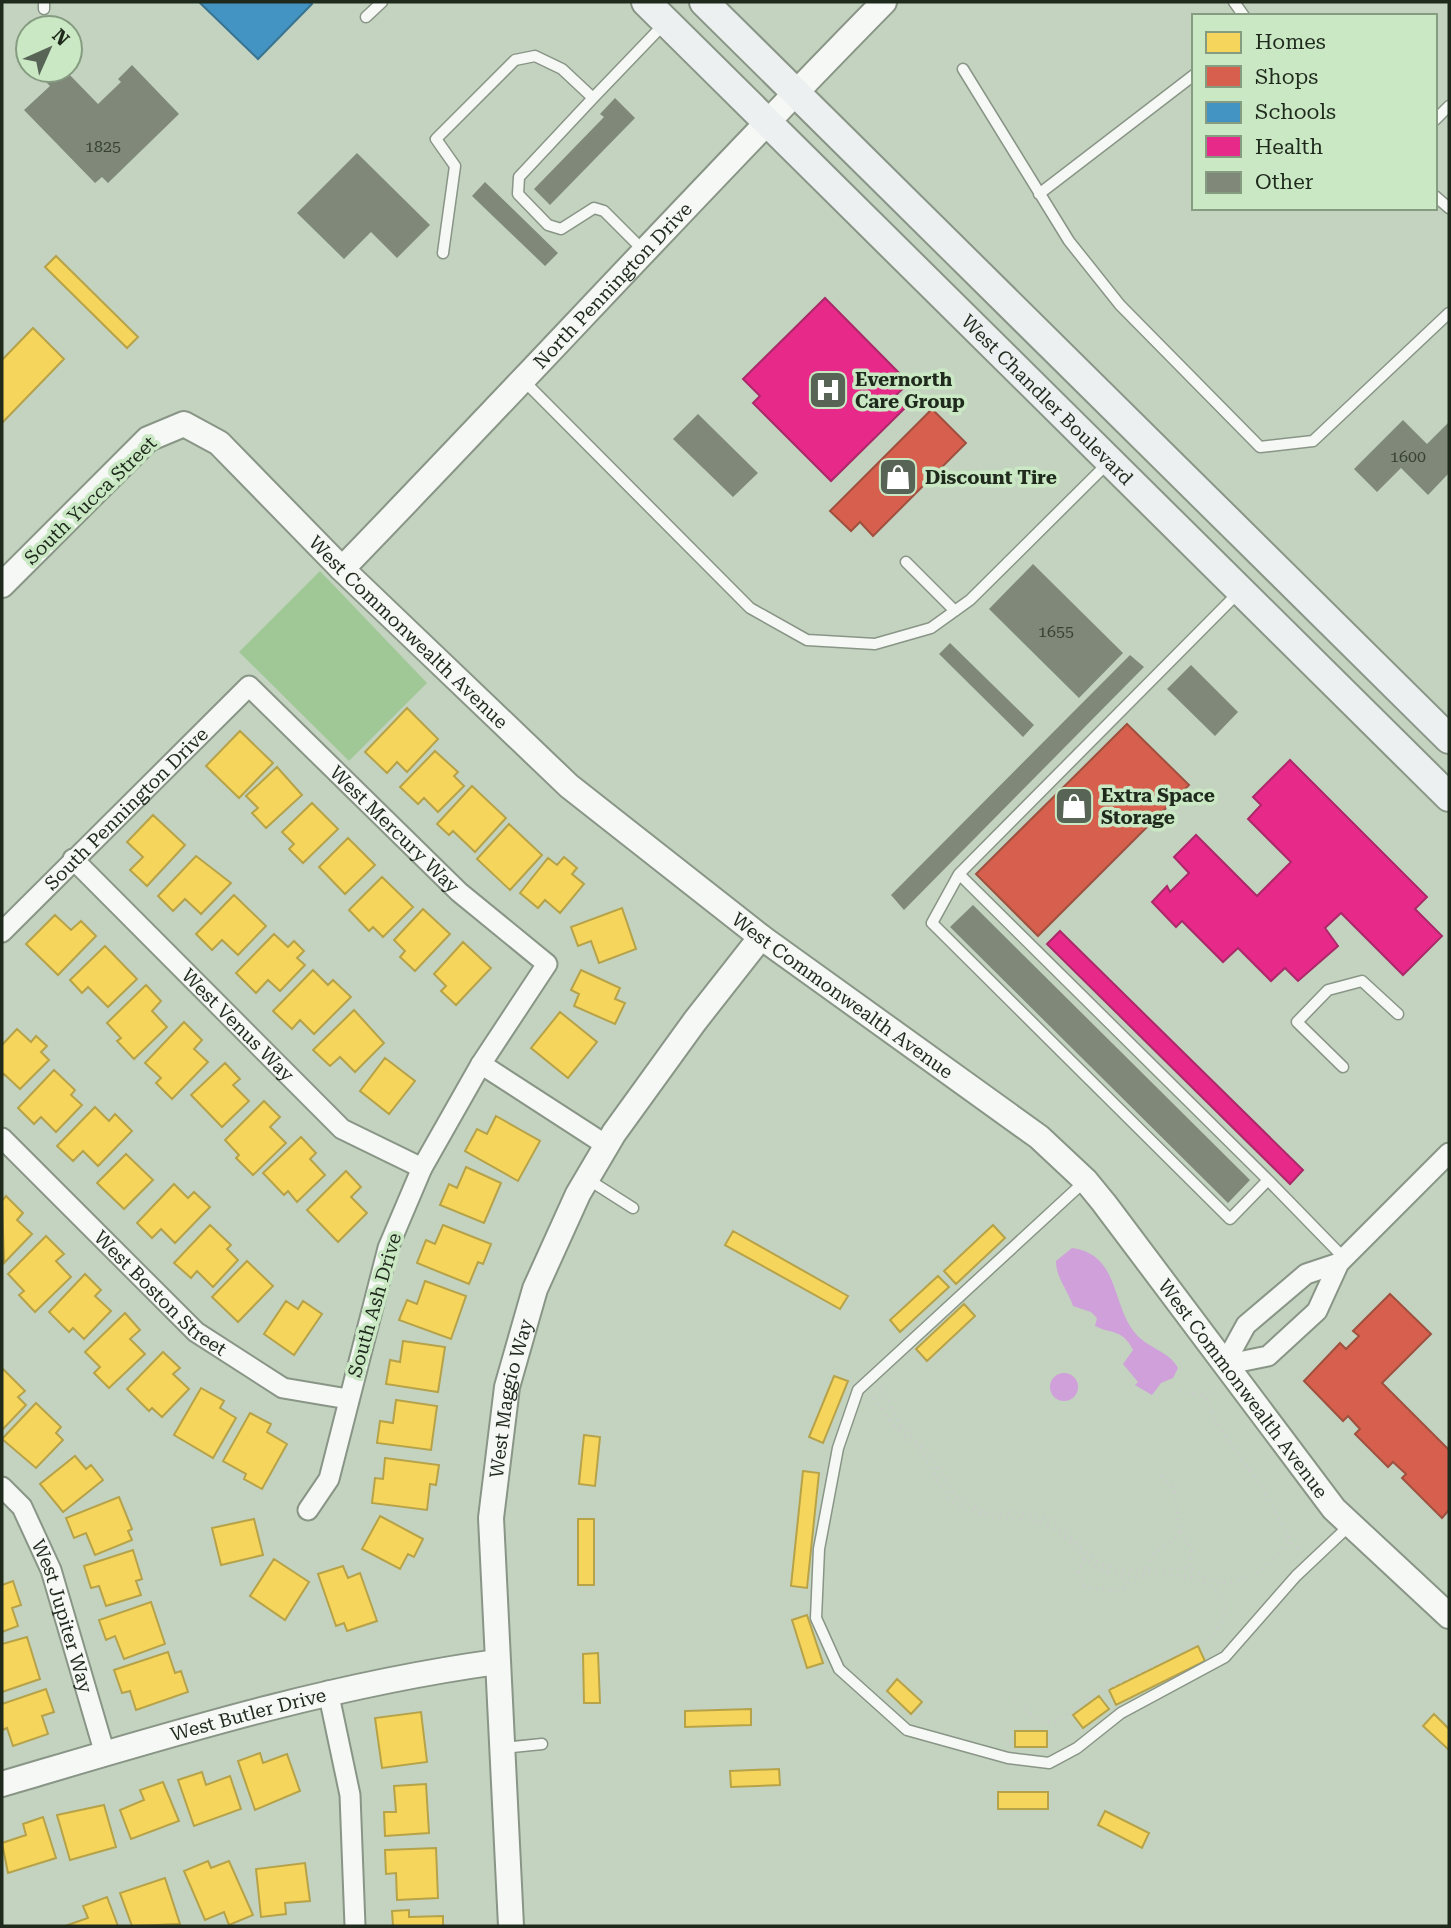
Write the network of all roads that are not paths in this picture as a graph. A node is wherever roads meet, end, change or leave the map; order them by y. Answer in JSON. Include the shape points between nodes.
{"nodes":[{"id":1,"x":382,"y":2,"type":"edge"},
{"id":2,"x":646,"y":2,"type":"edge"},
{"id":3,"x":704,"y":2,"type":"edge"},
{"id":4,"x":884,"y":2,"type":"edge"},
{"id":5,"x":366,"y":17,"type":"dead end"},
{"id":6,"x":666,"y":22,"type":"junction"},
{"id":7,"x":962,"y":69,"type":"dead end"},
{"id":8,"x":1192,"y":77,"type":"edge"},
{"id":9,"x":796,"y":91,"type":"junction"},
{"id":10,"x":593,"y":99,"type":"junction"},
{"id":11,"x":768,"y":121,"type":"junction"},
{"id":12,"x":1039,"y":194,"type":"junction"},
{"id":13,"x":644,"y":251,"type":"junction"},
{"id":14,"x":443,"y":253,"type":"dead end"},
{"id":15,"x":1449,"y":313,"type":"edge"},
{"id":16,"x":524,"y":381,"type":"junction"},
{"id":17,"x":184,"y":424,"type":"joint"},
{"id":18,"x":1109,"y":462,"type":"junction"},
{"id":19,"x":906,"y":562,"type":"dead end"},
{"id":20,"x":342,"y":569,"type":"junction"},
{"id":21,"x":2,"y":585,"type":"edge"},
{"id":22,"x":1240,"y":592,"type":"junction"},
{"id":23,"x":955,"y":611,"type":"junction"},
{"id":24,"x":249,"y":686,"type":"joint"},
{"id":25,"x":1449,"y":739,"type":"edge"},
{"id":26,"x":1449,"y":797,"type":"edge"},
{"id":27,"x":73,"y":859,"type":"junction"},
{"id":28,"x":959,"y":874,"type":"junction"},
{"id":29,"x":2,"y":932,"type":"edge"},
{"id":30,"x":761,"y":937,"type":"junction"},
{"id":31,"x":547,"y":964,"type":"joint"},
{"id":32,"x":1398,"y":1014,"type":"dead end"},
{"id":33,"x":481,"y":1064,"type":"junction"},
{"id":34,"x":1343,"y":1068,"type":"dead end"},
{"id":35,"x":2,"y":1138,"type":"edge"},
{"id":36,"x":606,"y":1145,"type":"junction"},
{"id":37,"x":1449,"y":1153,"type":"edge"},
{"id":38,"x":422,"y":1168,"type":"junction"},
{"id":39,"x":587,"y":1179,"type":"junction"},
{"id":40,"x":1268,"y":1180,"type":"junction"},
{"id":41,"x":1086,"y":1181,"type":"junction"},
{"id":42,"x":633,"y":1208,"type":"dead end"},
{"id":43,"x":1342,"y":1260,"type":"junction"},
{"id":44,"x":1220,"y":1376,"type":"junction"},
{"id":45,"x":348,"y":1399,"type":"junction"},
{"id":46,"x":2,"y":1487,"type":"edge"},
{"id":47,"x":308,"y":1510,"type":"dead end"},
{"id":48,"x":1350,"y":1525,"type":"junction"},
{"id":49,"x":1449,"y":1616,"type":"edge"},
{"id":50,"x":497,"y":1662,"type":"junction"},
{"id":51,"x":328,"y":1691,"type":"junction"},
{"id":52,"x":542,"y":1744,"type":"dead end"},
{"id":53,"x":501,"y":1748,"type":"junction"},
{"id":54,"x":105,"y":1754,"type":"junction"},
{"id":55,"x":2,"y":1784,"type":"edge"},
{"id":56,"x":355,"y":1926,"type":"edge"},
{"id":57,"x":511,"y":1926,"type":"edge"}],
"edges":[{"from":1,"to":5,"type":"lane"},
{"from":2,"to":6,"type":"main road","name":"West Chandler Boulevard"},
{"from":3,"to":9,"type":"main road"},
{"from":4,"to":9,"type":"street","name":"North Pennington Drive"},
{"from":6,"to":10,"type":"lane"},
{"from":6,"to":11,"type":"main road","name":"West Chandler Boulevard"},
{"from":7,"to":12,"type":"lane"},
{"from":8,"to":12,"type":"lane"},
{"from":9,"to":11,"type":"street","name":"North Pennington Drive"},
{"from":9,"to":25,"type":"main road"},
{"from":10,"to":13,"type":"lane","via":[[520,177],[518,194],[548,225],[561,229],[594,208],[604,211]]},
{"from":10,"to":14,"type":"lane","via":[[562,69],[535,56],[515,60],[436,139],[455,166]]},
{"from":11,"to":13,"type":"street","name":"North Pennington Drive"},
{"from":11,"to":18,"type":"main road","name":"West Chandler Boulevard"},
{"from":12,"to":15,"type":"lane","via":[[1120,305],[1260,447],[1314,441]]},
{"from":13,"to":16,"type":"street","name":"North Pennington Drive"},
{"from":16,"to":20,"type":"street","name":"North Pennington Drive"},
{"from":16,"to":23,"type":"lane","via":[[751,608],[807,640],[875,643],[931,628]]},
{"from":17,"to":20,"type":"street","name":"West Commonwealth Avenue","via":[[219,443]]},
{"from":17,"to":21,"type":"street","name":"South Yucca Street","via":[[148,439]]},
{"from":18,"to":22,"type":"main road","name":"West Chandler Boulevard"},
{"from":18,"to":23,"type":"lane"},
{"from":19,"to":23,"type":"lane"},
{"from":20,"to":30,"type":"street","name":"West Commonwealth Avenue","via":[[569,786]]},
{"from":22,"to":26,"type":"main road","name":"West Chandler Boulevard"},
{"from":22,"to":28,"type":"lane"},
{"from":24,"to":27,"type":"street","name":"South Pennington Drive"},
{"from":24,"to":31,"type":"street","name":"West Mercury Way","via":[[459,892]]},
{"from":27,"to":29,"type":"street","name":"South Pennington Drive"},
{"from":27,"to":38,"type":"street","name":"West Venus Way","via":[[342,1129]]},
{"from":28,"to":40,"type":"lane"},
{"from":28,"to":40,"type":"lane","via":[[932,923],[1230,1219]]},
{"from":30,"to":36,"type":"street","name":"West Maggio Way"},
{"from":30,"to":41,"type":"street","name":"West Commonwealth Avenue","via":[[1039,1137]]},
{"from":31,"to":33,"type":"street","name":"South Ash Drive"},
{"from":32,"to":34,"type":"lane","via":[[1362,981],[1328,990],[1297,1022]]},
{"from":33,"to":36,"type":"street"},
{"from":33,"to":38,"type":"street","name":"South Ash Drive"},
{"from":35,"to":45,"type":"street","name":"West Boston Street","via":[[196,1332],[283,1388]]},
{"from":36,"to":39,"type":"street","name":"West Maggio Way"},
{"from":37,"to":43,"type":"street"},
{"from":38,"to":45,"type":"street","name":"South Ash Drive","via":[[387,1248]]},
{"from":39,"to":42,"type":"lane"},
{"from":39,"to":50,"type":"street","name":"West Maggio Way","via":[[535,1289],[507,1387],[491,1518]]},
{"from":40,"to":43,"type":"lane"},
{"from":41,"to":44,"type":"street","name":"West Commonwealth Avenue"},
{"from":41,"to":48,"type":"lane","via":[[859,1390],[838,1448],[819,1549],[816,1618],[839,1669],[907,1730],[1008,1758],[1049,1763],[1064,1757],[1121,1713],[1225,1657],[1296,1576]]},
{"from":43,"to":44,"type":"street","via":[[1306,1274],[1246,1325]]},
{"from":43,"to":44,"type":"street","via":[[1317,1311],[1268,1356]]},
{"from":44,"to":48,"type":"street","name":"West Commonwealth Avenue"},
{"from":45,"to":47,"type":"street","name":"South Ash Drive","via":[[329,1479]]},
{"from":46,"to":54,"type":"street","name":"West Jupiter Way","via":[[22,1507],[51,1570]]},
{"from":48,"to":49,"type":"street","name":"West Commonwealth Avenue"},
{"from":50,"to":51,"type":"street","name":"West Butler Drive"},
{"from":50,"to":53,"type":"street","name":"West Maggio Way"},
{"from":51,"to":54,"type":"street","name":"West Butler Drive"},
{"from":51,"to":56,"type":"street","via":[[350,1795]]},
{"from":52,"to":53,"type":"lane"},
{"from":53,"to":57,"type":"street","name":"West Maggio Way"},
{"from":54,"to":55,"type":"street","name":"West Butler Drive"}]}
